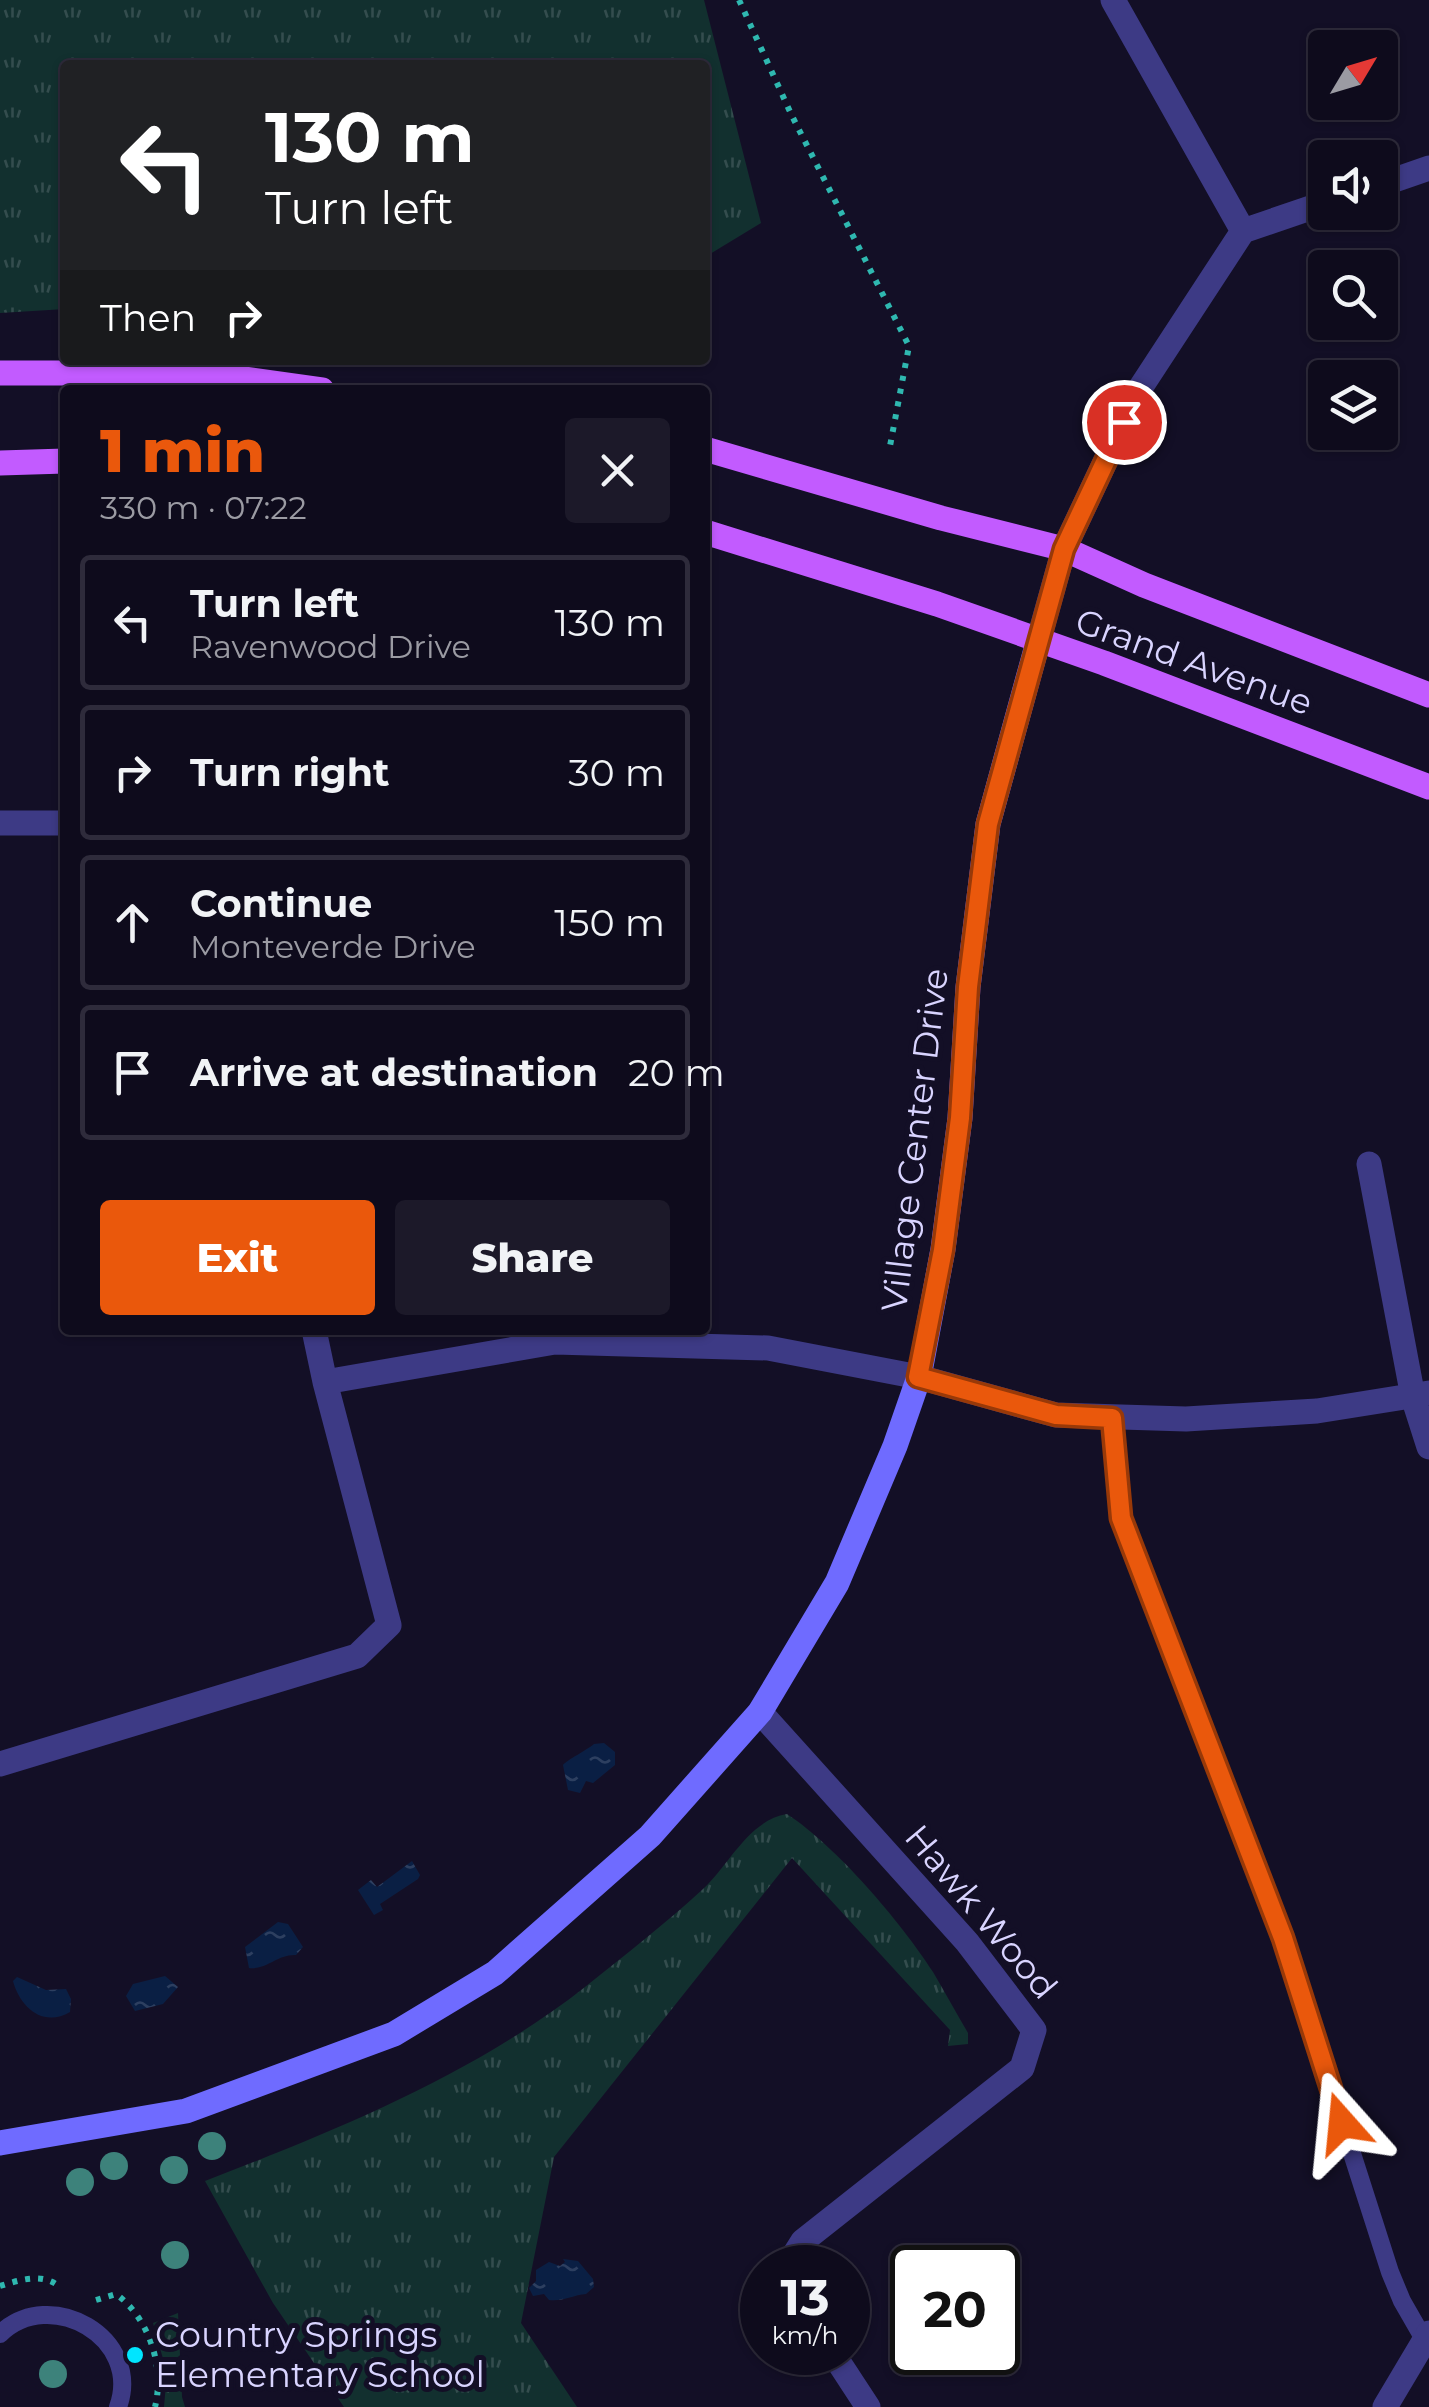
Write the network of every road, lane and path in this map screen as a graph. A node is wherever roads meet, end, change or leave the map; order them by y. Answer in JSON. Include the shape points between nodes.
{"nodes":[{"id":1,"x":739,"y":0,"type":"edge"},
{"id":2,"x":1113,"y":0,"type":"edge"},
{"id":3,"x":1429,"y":168,"type":"edge"},
{"id":4,"x":1398,"y":179,"type":"edge"},
{"id":5,"x":1308,"y":209,"type":"edge"},
{"id":6,"x":1243,"y":231,"type":"junction"},
{"id":7,"x":0,"y":373,"type":"edge"},
{"id":8,"x":287,"y":385,"type":"edge"},
{"id":9,"x":890,"y":446,"type":"dead end"},
{"id":10,"x":710,"y":451,"type":"edge"},
{"id":11,"x":60,"y":462,"type":"edge"},
{"id":12,"x":0,"y":463,"type":"edge"},
{"id":13,"x":710,"y":534,"type":"edge"},
{"id":14,"x":1064,"y":549,"type":"junction"},
{"id":15,"x":1038,"y":642,"type":"junction"},
{"id":16,"x":1429,"y":695,"type":"edge"},
{"id":17,"x":1429,"y":788,"type":"edge"},
{"id":18,"x":0,"y":823,"type":"edge"},
{"id":19,"x":60,"y":823,"type":"edge"},
{"id":20,"x":1369,"y":1164,"type":"dead end"},
{"id":21,"x":315,"y":1335,"type":"edge"},
{"id":22,"x":918,"y":1377,"type":"junction"},
{"id":23,"x":325,"y":1382,"type":"junction"},
{"id":24,"x":1421,"y":1395,"type":"edge"},
{"id":25,"x":1112,"y":1418,"type":"junction"},
{"id":26,"x":1429,"y":1447,"type":"edge"},
{"id":27,"x":760,"y":1712,"type":"junction"},
{"id":28,"x":0,"y":1764,"type":"edge"},
{"id":29,"x":0,"y":2143,"type":"edge"},
{"id":30,"x":800,"y":2245,"type":"edge"},
{"id":31,"x":0,"y":2334,"type":"edge"},
{"id":32,"x":1427,"y":2337,"type":"edge"},
{"id":33,"x":847,"y":2375,"type":"edge"},
{"id":34,"x":118,"y":2407,"type":"edge"},
{"id":35,"x":868,"y":2407,"type":"edge"},
{"id":36,"x":1385,"y":2407,"type":"edge"}],
"edges":[{"from":1,"to":9,"type":"path","via":[[908,346]]},
{"from":2,"to":6,"type":"street"},
{"from":3,"to":4,"type":"street"},
{"from":5,"to":6,"type":"street"},
{"from":6,"to":14,"type":"street","name":"Village Center Drive","via":[[1139,390]]},
{"from":7,"to":8,"type":"main road","via":[[202,373]]},
{"from":10,"to":14,"type":"main road","name":"Grand Avenue"},
{"from":11,"to":12,"type":"main road"},
{"from":13,"to":15,"type":"main road","name":"Grand Avenue"},
{"from":14,"to":15,"type":"street","name":"Village Center Drive"},
{"from":14,"to":16,"type":"main road","name":"Grand Avenue"},
{"from":15,"to":17,"type":"main road","name":"Grand Avenue"},
{"from":15,"to":22,"type":"street","name":"Village Center Drive","via":[[988,824],[960,1118]]},
{"from":18,"to":19,"type":"street"},
{"from":20,"to":24,"type":"street"},
{"from":21,"to":23,"type":"street"},
{"from":22,"to":23,"type":"street","via":[[768,1348],[555,1342]]},
{"from":22,"to":25,"type":"street","via":[[1056,1415]]},
{"from":22,"to":27,"type":"street","name":"Village Center Drive","via":[[837,1582]]},
{"from":23,"to":28,"type":"street","via":[[388,1625],[358,1656]]},
{"from":24,"to":25,"type":"street","via":[[1317,1411]]},
{"from":24,"to":26,"type":"street"},
{"from":25,"to":32,"type":"lane","via":[[1121,1518],[1283,1938],[1390,2272]]},
{"from":27,"to":29,"type":"street","name":"Village Center Drive","via":[[650,1836],[510,1961],[394,2034],[186,2111]]},
{"from":27,"to":30,"type":"street","name":"Hawk Wood","via":[[967,1942],[1034,2030],[1022,2068]]},
{"from":31,"to":34,"type":"lane","via":[[30,2316],[78,2319],[114,2352],[121,2375]]},
{"from":32,"to":36,"type":"street"},
{"from":33,"to":35,"type":"street"}]}
